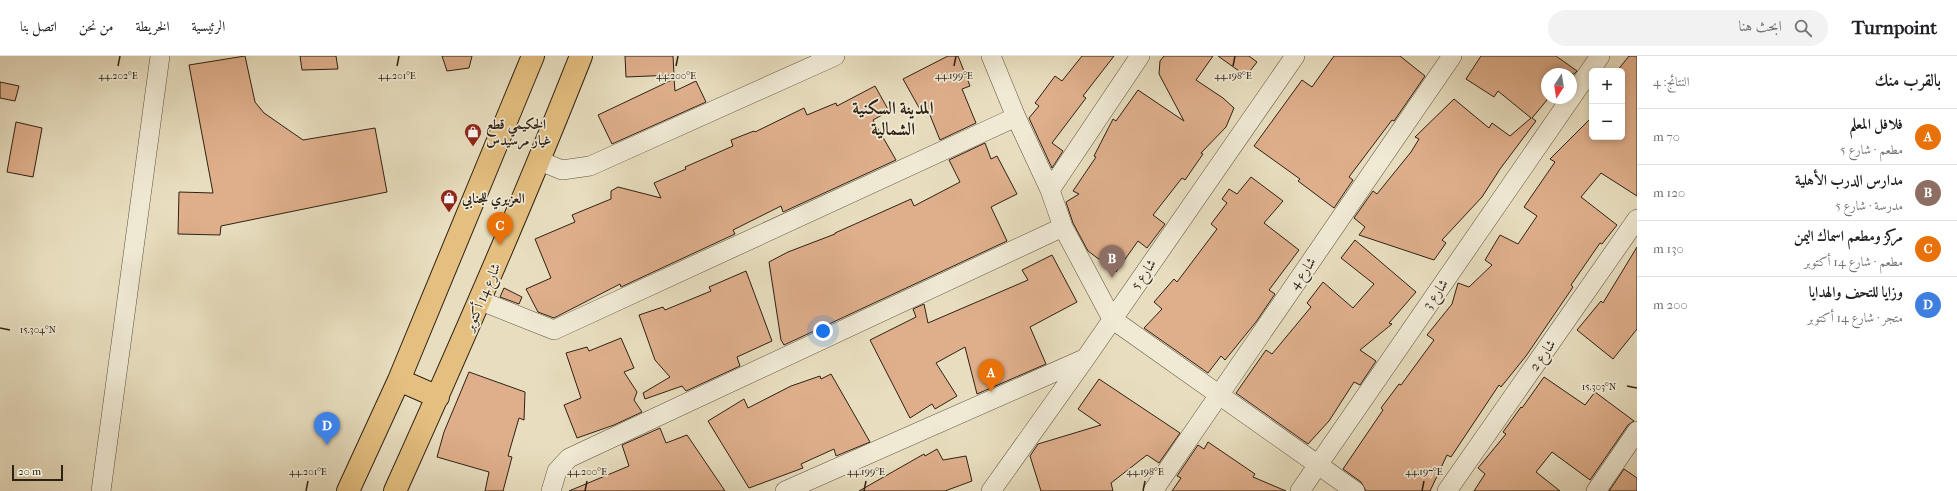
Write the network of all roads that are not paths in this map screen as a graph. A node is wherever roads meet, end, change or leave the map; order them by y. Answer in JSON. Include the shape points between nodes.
{"nodes":[{"id":1,"x":160,"y":56,"type":"edge"},
{"id":2,"x":534,"y":56,"type":"edge"},
{"id":3,"x":581,"y":56,"type":"edge"},
{"id":4,"x":836,"y":56,"type":"edge"},
{"id":5,"x":1140,"y":56,"type":"edge"},
{"id":6,"x":1295,"y":56,"type":"edge"},
{"id":7,"x":1452,"y":56,"type":"edge"},
{"id":8,"x":1600,"y":56,"type":"edge"},
{"id":9,"x":992,"y":57,"type":"edge"},
{"id":10,"x":1577,"y":89,"type":"edge"},
{"id":11,"x":1567,"y":104,"type":"edge"},
{"id":12,"x":1016,"y":117,"type":"junction"},
{"id":13,"x":540,"y":161,"type":"junction"},
{"id":14,"x":1050,"y":190,"type":"junction"},
{"id":15,"x":1637,"y":219,"type":"edge"},
{"id":16,"x":1063,"y":227,"type":"junction"},
{"id":17,"x":480,"y":301,"type":"junction"},
{"id":18,"x":1112,"y":319,"type":"junction"},
{"id":19,"x":1085,"y":359,"type":"junction"},
{"id":20,"x":399,"y":380,"type":"junction"},
{"id":21,"x":1219,"y":394,"type":"junction"},
{"id":22,"x":438,"y":396,"type":"junction"},
{"id":23,"x":1637,"y":431,"type":"edge"},
{"id":24,"x":1317,"y":465,"type":"junction"},
{"id":25,"x":101,"y":491,"type":"edge"},
{"id":26,"x":348,"y":491,"type":"edge"},
{"id":27,"x":395,"y":491,"type":"edge"},
{"id":28,"x":551,"y":491,"type":"edge"},
{"id":29,"x":785,"y":491,"type":"edge"},
{"id":30,"x":991,"y":491,"type":"edge"},
{"id":31,"x":1154,"y":491,"type":"edge"},
{"id":32,"x":1300,"y":491,"type":"edge"},
{"id":33,"x":1355,"y":491,"type":"edge"},
{"id":34,"x":1447,"y":491,"type":"edge"},
{"id":35,"x":1596,"y":491,"type":"edge"}],
"edges":[{"from":1,"to":25,"type":"street"},
{"from":2,"to":20,"type":"main road"},
{"from":3,"to":13,"type":"main road","name":"شارع 14 أكتوبر"},
{"from":4,"to":13,"type":"street","via":[[590,166],[562,170]]},
{"from":5,"to":14,"type":"street"},
{"from":6,"to":18,"type":"street","name":"شارع 5"},
{"from":7,"to":21,"type":"street","name":"شارع 4"},
{"from":8,"to":10,"type":"street","name":"شارع 3"},
{"from":9,"to":12,"type":"street"},
{"from":11,"to":24,"type":"street","name":"شارع 3"},
{"from":12,"to":14,"type":"street"},
{"from":12,"to":17,"type":"street","via":[[554,330]]},
{"from":13,"to":17,"type":"main road","name":"شارع 14 أكتوبر"},
{"from":14,"to":16,"type":"street"},
{"from":15,"to":34,"type":"street","name":"شارع 2"},
{"from":16,"to":18,"type":"street"},
{"from":16,"to":28,"type":"street","via":[[569,458],[557,472]]},
{"from":17,"to":22,"type":"main road","name":"شارع 14 أكتوبر"},
{"from":18,"to":19,"type":"street","name":"شارع 5"},
{"from":18,"to":21,"type":"street"},
{"from":19,"to":29,"type":"street"},
{"from":19,"to":30,"type":"street","name":"شارع 5"},
{"from":20,"to":22,"type":"main road"},
{"from":20,"to":26,"type":"main road"},
{"from":21,"to":24,"type":"street"},
{"from":21,"to":31,"type":"street","name":"شارع 4"},
{"from":22,"to":27,"type":"main road","name":"شارع 14 أكتوبر"},
{"from":23,"to":35,"type":"street"},
{"from":24,"to":32,"type":"street","name":"شارع 3"},
{"from":24,"to":33,"type":"street"}]}
